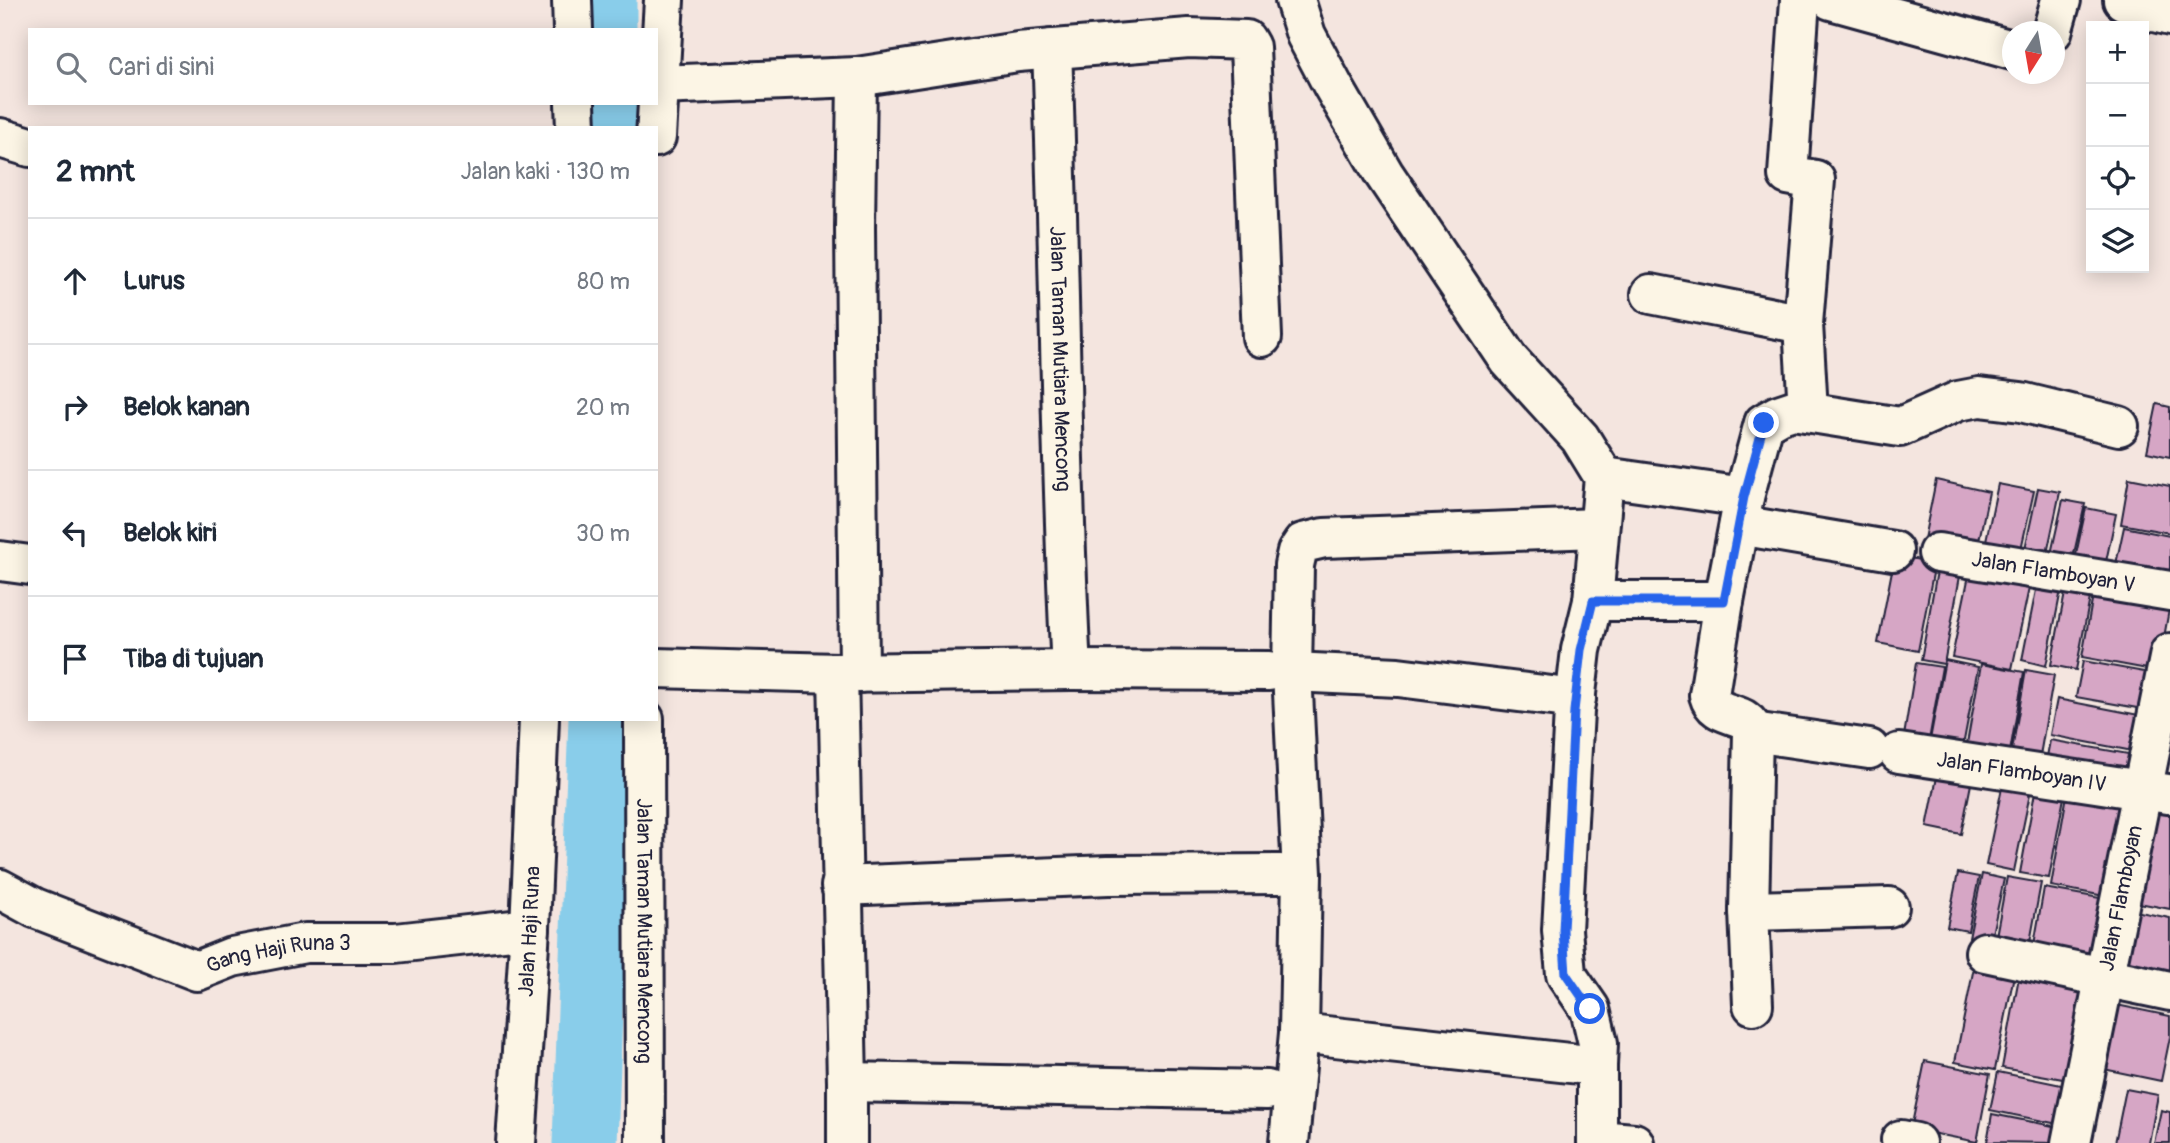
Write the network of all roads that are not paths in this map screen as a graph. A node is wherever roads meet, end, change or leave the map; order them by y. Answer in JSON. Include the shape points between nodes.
{"nodes":[{"id":1,"x":572,"y":0,"type":"edge"},
{"id":2,"x":664,"y":0,"type":"edge"},
{"id":3,"x":1295,"y":0,"type":"edge"},
{"id":4,"x":1800,"y":0,"type":"edge"},
{"id":5,"x":1831,"y":0,"type":"edge"},
{"id":6,"x":2061,"y":0,"type":"edge"},
{"id":7,"x":2123,"y":0,"type":"edge"},
{"id":8,"x":2170,"y":16,"type":"edge"},
{"id":9,"x":2055,"y":21,"type":"edge"},
{"id":10,"x":573,"y":28,"type":"edge"},
{"id":11,"x":2002,"y":47,"type":"edge"},
{"id":12,"x":1052,"y":49,"type":"junction"},
{"id":13,"x":857,"y":77,"type":"junction"},
{"id":14,"x":658,"y":85,"type":"joint"},
{"id":15,"x":575,"y":105,"type":"edge"},
{"id":16,"x":657,"y":105,"type":"edge"},
{"id":17,"x":576,"y":126,"type":"edge"},
{"id":18,"x":656,"y":126,"type":"edge"},
{"id":19,"x":0,"y":138,"type":"edge"},
{"id":20,"x":28,"y":146,"type":"edge"},
{"id":21,"x":1651,"y":293,"type":"dead end"},
{"id":22,"x":1803,"y":324,"type":"junction"},
{"id":23,"x":1262,"y":337,"type":"dead end"},
{"id":24,"x":1808,"y":411,"type":"junction"},
{"id":25,"x":2119,"y":426,"type":"dead end"},
{"id":26,"x":1604,"y":477,"type":"junction"},
{"id":27,"x":1741,"y":511,"type":"junction"},
{"id":28,"x":1598,"y":528,"type":"junction"},
{"id":29,"x":1893,"y":551,"type":"dead end"},
{"id":30,"x":1938,"y":553,"type":"dead end"},
{"id":31,"x":0,"y":561,"type":"edge"},
{"id":32,"x":28,"y":565,"type":"edge"},
{"id":33,"x":2170,"y":591,"type":"edge"},
{"id":34,"x":1593,"y":601,"type":"junction"},
{"id":35,"x":1724,"y":601,"type":"junction"},
{"id":36,"x":2170,"y":653,"type":"edge"},
{"id":37,"x":658,"y":668,"type":"edge"},
{"id":38,"x":1071,"y":670,"type":"junction"},
{"id":39,"x":1281,"y":672,"type":"junction"},
{"id":40,"x":848,"y":673,"type":"junction"},
{"id":41,"x":1576,"y":699,"type":"junction"},
{"id":42,"x":539,"y":721,"type":"edge"},
{"id":43,"x":645,"y":721,"type":"edge"},
{"id":44,"x":1754,"y":732,"type":"junction"},
{"id":45,"x":2157,"y":792,"type":"edge"},
{"id":46,"x":1280,"y":874,"type":"dead end"},
{"id":47,"x":841,"y":886,"type":"junction"},
{"id":48,"x":0,"y":889,"type":"edge"},
{"id":49,"x":1889,"y":906,"type":"dead end"},
{"id":50,"x":1749,"y":911,"type":"junction"},
{"id":51,"x":530,"y":928,"type":"junction"},
{"id":52,"x":1985,"y":952,"type":"dead end"},
{"id":53,"x":2104,"y":975,"type":"junction"},
{"id":54,"x":2170,"y":990,"type":"edge"},
{"id":55,"x":1753,"y":1005,"type":"dead end"},
{"id":56,"x":1299,"y":1033,"type":"junction"},
{"id":57,"x":1597,"y":1066,"type":"junction"},
{"id":58,"x":847,"y":1082,"type":"junction"},
{"id":59,"x":1267,"y":1090,"type":"dead end"},
{"id":60,"x":1610,"y":1142,"type":"edge"},
{"id":61,"x":516,"y":1143,"type":"edge"},
{"id":62,"x":645,"y":1143,"type":"edge"},
{"id":63,"x":847,"y":1143,"type":"edge"},
{"id":64,"x":1289,"y":1143,"type":"edge"},
{"id":65,"x":2070,"y":1143,"type":"edge"}],
"edges":[{"from":1,"to":10,"type":"street"},
{"from":2,"to":14,"type":"street"},
{"from":3,"to":26,"type":"street","via":[[1306,35],[1384,174],[1501,350],[1580,438]]},
{"from":4,"to":22,"type":"street","via":[[1788,176],[1815,180]]},
{"from":5,"to":11,"type":"street"},
{"from":6,"to":9,"type":"street"},
{"from":7,"to":8,"type":"street"},
{"from":12,"to":13,"type":"street"},
{"from":12,"to":23,"type":"street","via":[[1189,38],[1249,42]]},
{"from":12,"to":38,"type":"street","name":"Jalan Taman Mutiara Mencong"},
{"from":13,"to":14,"type":"street"},
{"from":13,"to":40,"type":"street"},
{"from":15,"to":17,"type":"street"},
{"from":16,"to":18,"type":"street"},
{"from":19,"to":20,"type":"street"},
{"from":21,"to":22,"type":"street"},
{"from":22,"to":24,"type":"street"},
{"from":24,"to":25,"type":"street","via":[[1900,427],[1958,401],[1979,397],[2021,402]]},
{"from":24,"to":27,"type":"street","via":[[1793,410],[1764,423]]},
{"from":26,"to":27,"type":"street"},
{"from":26,"to":28,"type":"street"},
{"from":27,"to":29,"type":"street"},
{"from":27,"to":35,"type":"street"},
{"from":28,"to":34,"type":"street"},
{"from":28,"to":39,"type":"street","via":[[1324,538],[1303,543],[1294,565]]},
{"from":30,"to":33,"type":"street","name":"Jalan Flamboyan V"},
{"from":31,"to":32,"type":"street"},
{"from":34,"to":35,"type":"street"},
{"from":34,"to":41,"type":"street"},
{"from":35,"to":44,"type":"street","via":[[1709,695],[1718,710],[1745,719]]},
{"from":36,"to":45,"type":"street","name":"Jalan Flamboyan"},
{"from":37,"to":40,"type":"street"},
{"from":38,"to":39,"type":"street"},
{"from":38,"to":40,"type":"street"},
{"from":39,"to":41,"type":"street","via":[[1398,677]]},
{"from":39,"to":56,"type":"street","via":[[1303,874]]},
{"from":40,"to":47,"type":"street"},
{"from":41,"to":57,"type":"street","via":[[1563,930],[1566,974],[1590,1009],[1598,1043]]},
{"from":42,"to":51,"type":"street","name":"Jalan Haji Runa"},
{"from":43,"to":62,"type":"street","name":"Jalan Taman Mutiara Mencong"},
{"from":44,"to":45,"type":"street","name":"Jalan Flamboyan IV"},
{"from":44,"to":50,"type":"street"},
{"from":45,"to":53,"type":"street","name":"Jalan Flamboyan"},
{"from":46,"to":47,"type":"street","via":[[1108,875]]},
{"from":47,"to":58,"type":"street"},
{"from":48,"to":51,"type":"street","name":"Gang Haji Runa 3","via":[[35,908],[197,971],[232,957],[305,943],[396,943]]},
{"from":49,"to":50,"type":"street"},
{"from":50,"to":55,"type":"street"},
{"from":51,"to":61,"type":"street","name":"Jalan Haji Runa"},
{"from":52,"to":53,"type":"street"},
{"from":53,"to":54,"type":"street"},
{"from":53,"to":65,"type":"street","name":"Jalan Flamboyan"},
{"from":56,"to":57,"type":"street"},
{"from":56,"to":64,"type":"street"},
{"from":57,"to":60,"type":"street"},
{"from":58,"to":59,"type":"street"},
{"from":58,"to":63,"type":"street"}]}
